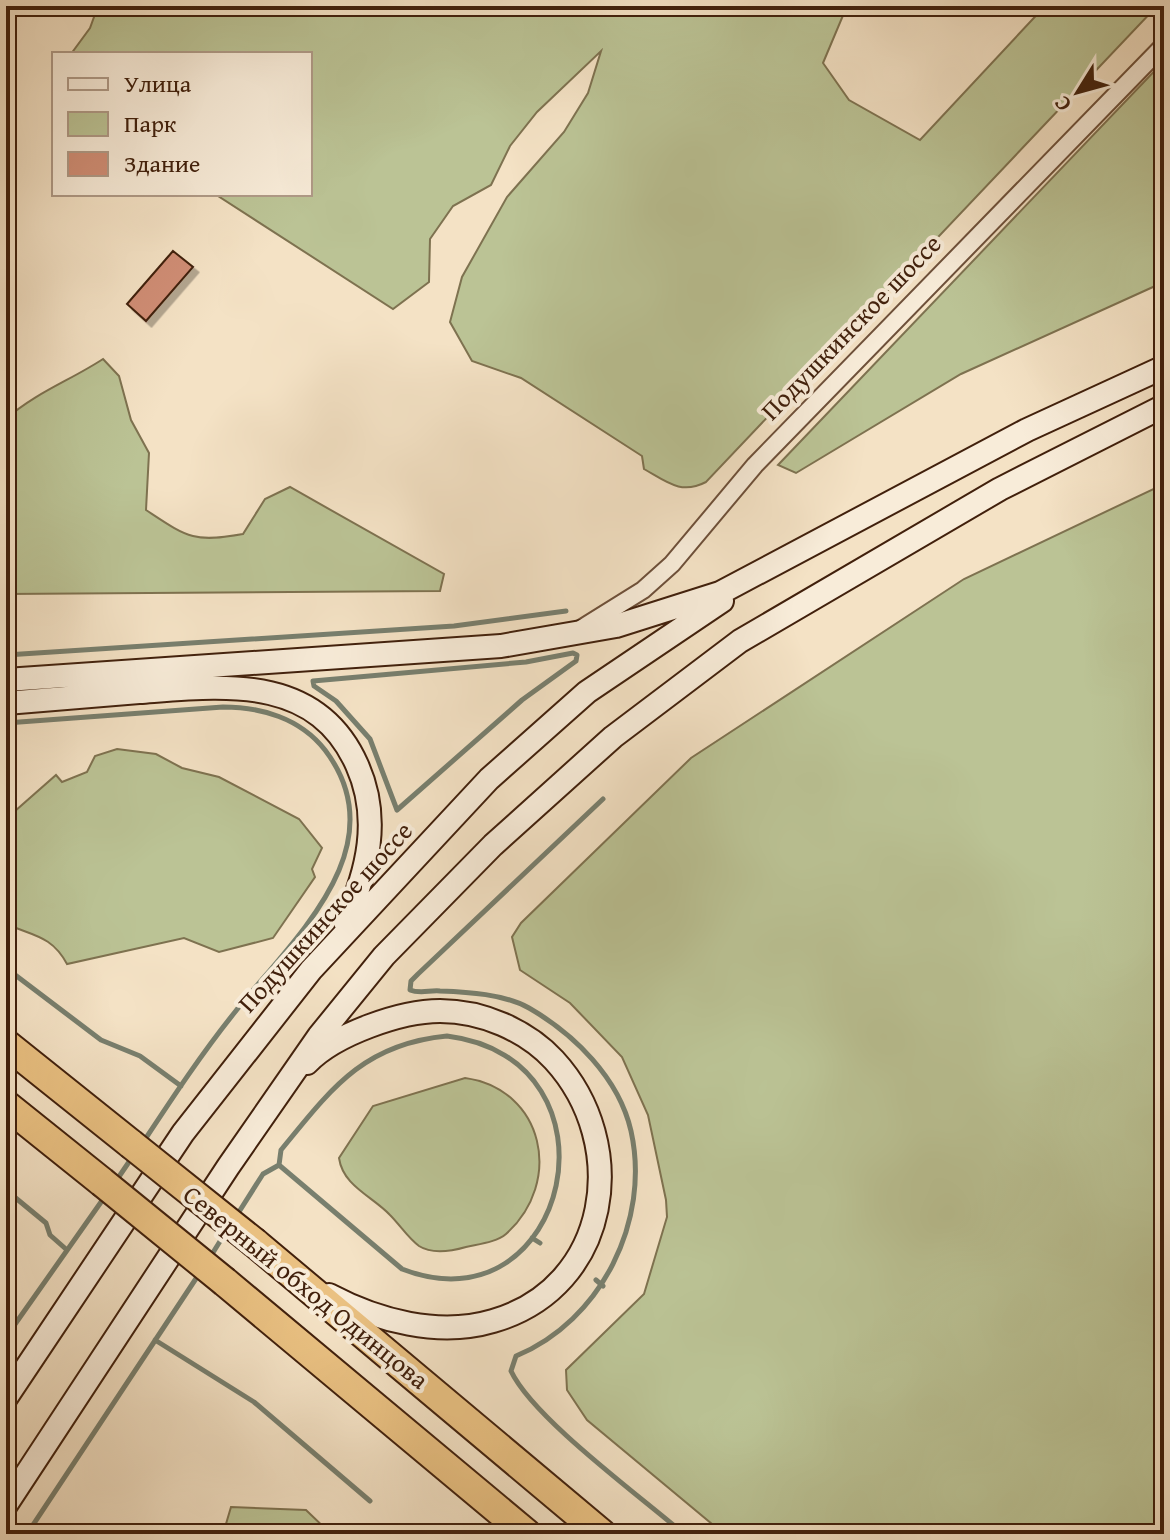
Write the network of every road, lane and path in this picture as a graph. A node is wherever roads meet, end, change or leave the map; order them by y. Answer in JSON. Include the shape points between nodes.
{"nodes":[{"id":1,"x":1164,"y":45,"type":"edge"},
{"id":2,"x":1164,"y":367,"type":"edge"},
{"id":3,"x":1164,"y":406,"type":"edge"},
{"id":4,"x":780,"y":562,"type":"junction"},
{"id":5,"x":570,"y":636,"type":"junction"},
{"id":6,"x":6,"y":680,"type":"edge"},
{"id":7,"x":6,"y":703,"type":"edge"},
{"id":8,"x":311,"y":970,"type":"junction"},
{"id":9,"x":6,"y":1044,"type":"edge"},
{"id":10,"x":289,"y":1081,"type":"junction"},
{"id":11,"x":6,"y":1105,"type":"edge"},
{"id":12,"x":295,"y":1275,"type":"junction"},
{"id":13,"x":6,"y":1398,"type":"edge"},
{"id":14,"x":458,"y":1476,"type":"junction"},
{"id":15,"x":6,"y":1505,"type":"edge"},
{"id":16,"x":503,"y":1534,"type":"edge"},
{"id":17,"x":527,"y":1534,"type":"edge"},
{"id":18,"x":602,"y":1534,"type":"edge"}],
"edges":[{"from":1,"to":5,"type":"street","name":"Подушкинское шоссе","via":[[755,465],[672,564],[643,590]]},
{"from":2,"to":4,"type":"main road","via":[[1027,430]]},
{"from":3,"to":10,"type":"main road","via":[[1000,489],[857,570],[697,672],[575,770],[454,882],[352,993]]},
{"from":4,"to":5,"type":"main road","via":[[720,593]]},
{"from":4,"to":8,"type":"main road","name":"Подушкинское шоссе","via":[[587,692],[489,779]]},
{"from":5,"to":6,"type":"main road","via":[[456,650]]},
{"from":7,"to":8,"type":"main road","via":[[242,687],[286,697],[322,718],[351,751],[363,777],[371,837],[344,925]]},
{"from":8,"to":13,"type":"main road","name":"Подушкинское шоссе","via":[[183,1133]]},
{"from":9,"to":12,"type":"highway","name":"Северный обход Одинцова","bridge":true},
{"from":10,"to":12,"type":"main road","via":[[313,1056],[390,1019],[434,1011],[485,1018],[530,1039],[570,1078],[593,1124],[602,1176],[596,1216],[569,1269],[527,1305],[495,1321],[461,1327],[409,1323],[352,1307]]},
{"from":10,"to":15,"type":"main road"},
{"from":11,"to":14,"type":"highway","name":"Северный обход Одинцова","bridge":true},
{"from":12,"to":18,"type":"highway","name":"Северный обход Одинцова"},
{"from":14,"to":16,"type":"main road"},
{"from":14,"to":17,"type":"highway","name":"Северный обход Одинцова"}]}
